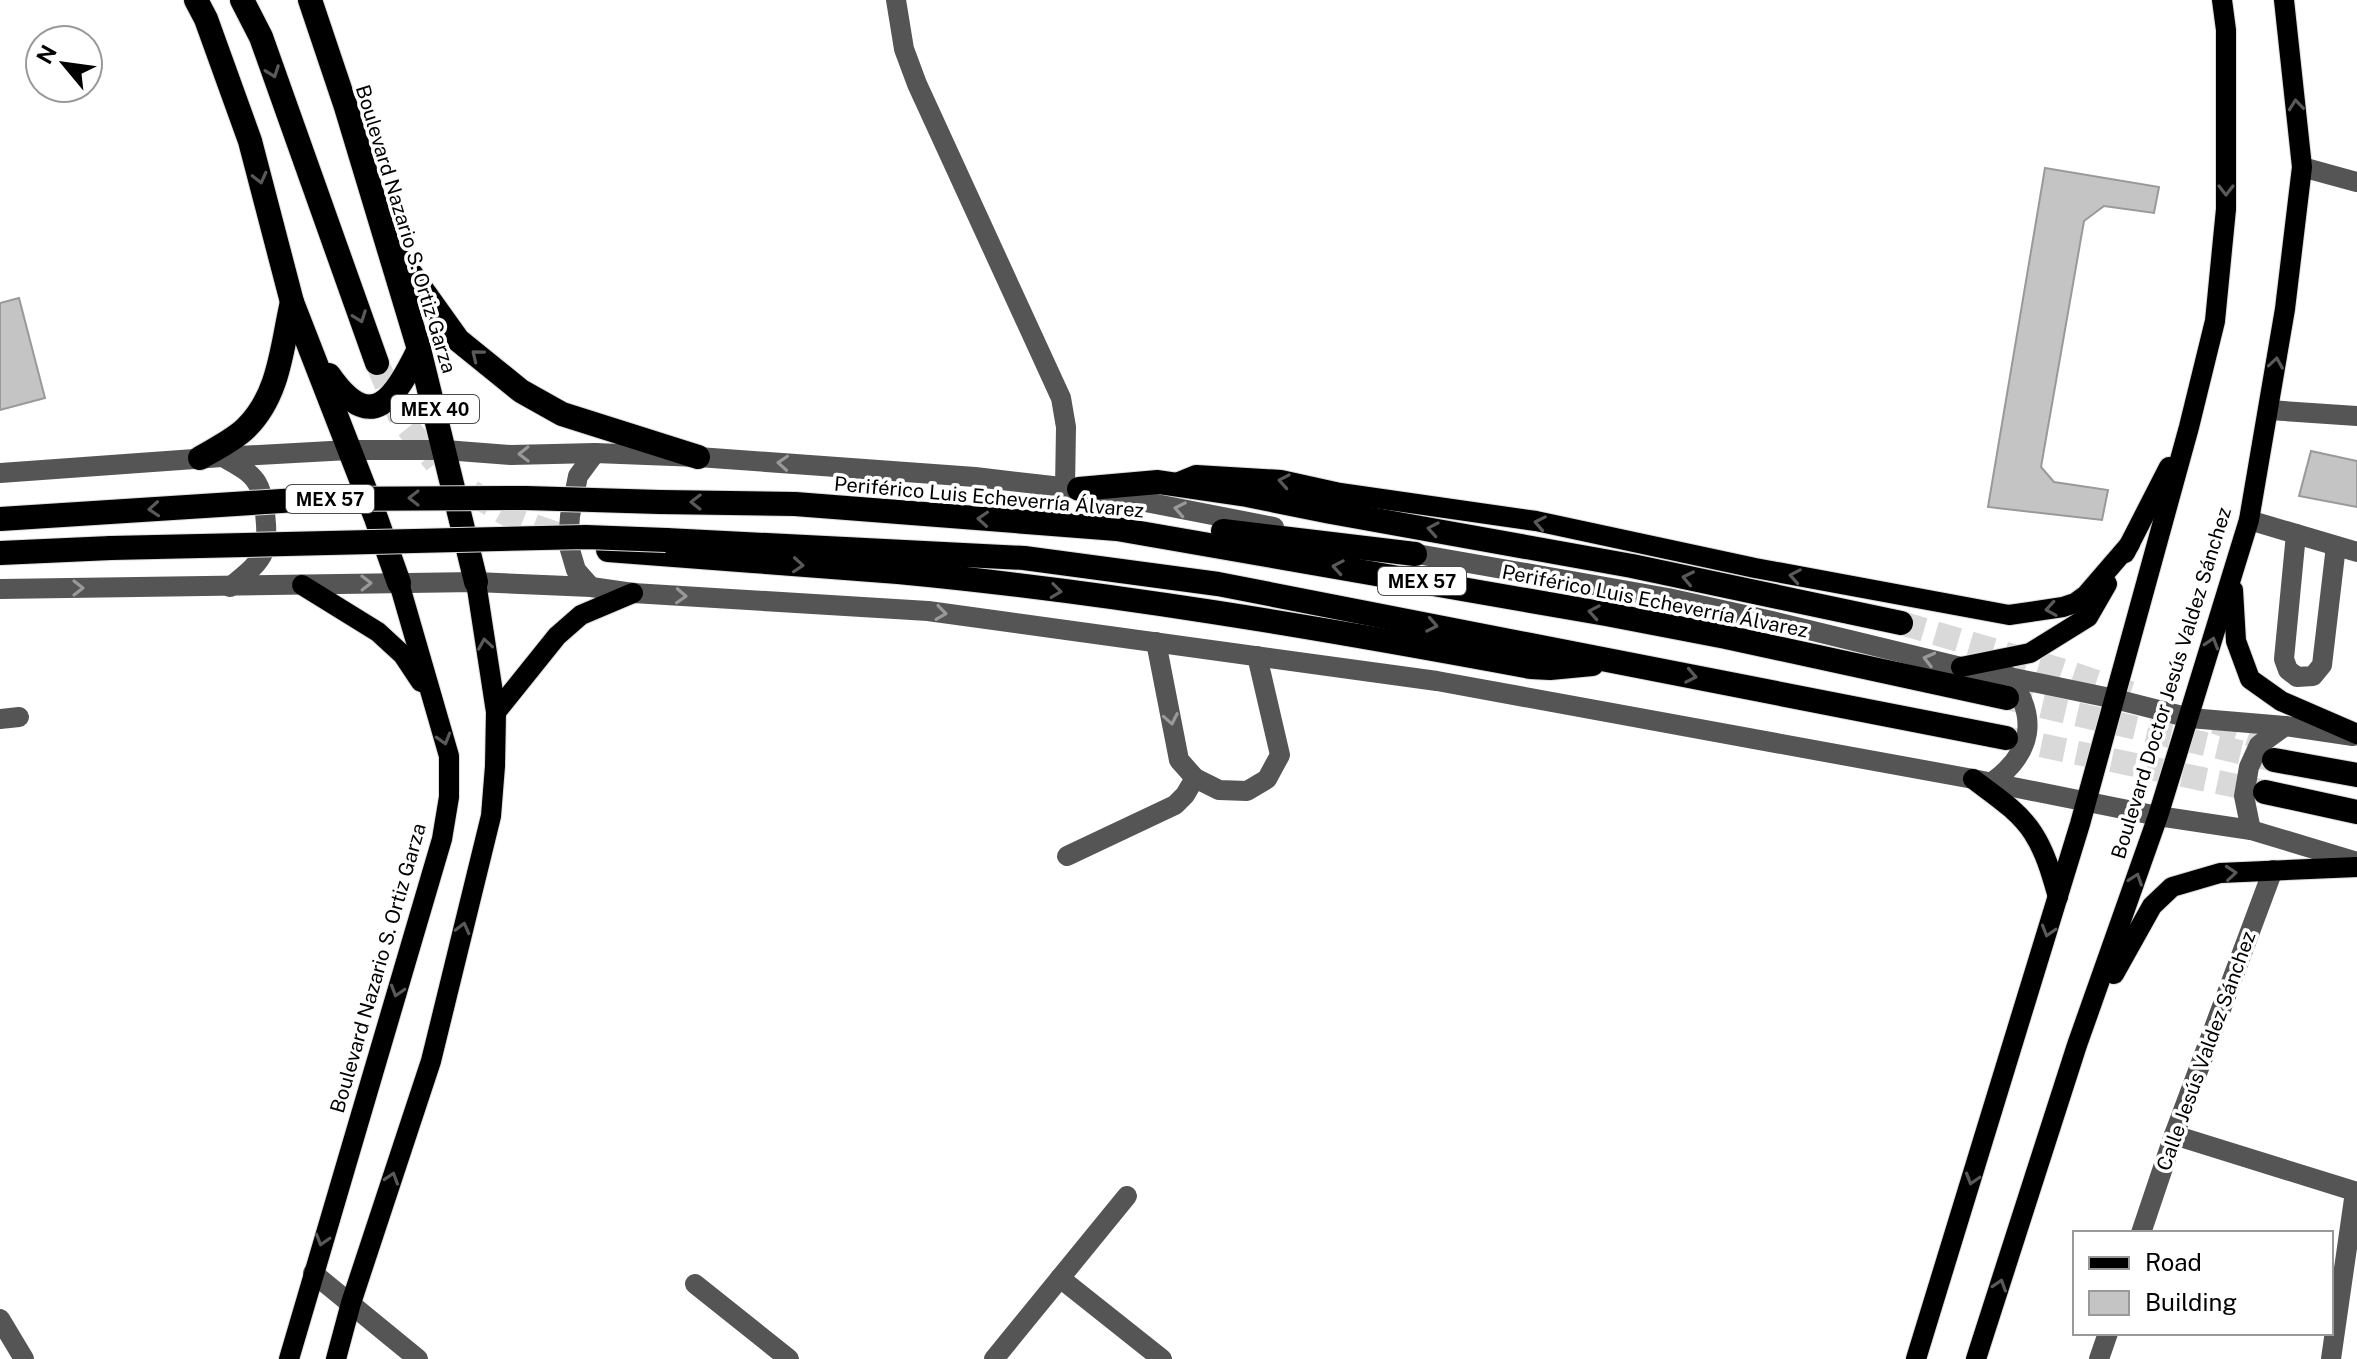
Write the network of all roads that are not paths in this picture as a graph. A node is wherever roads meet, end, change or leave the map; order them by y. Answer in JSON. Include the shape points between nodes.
{"nodes":[{"id":1,"x":196,"y":0,"type":"edge"},
{"id":2,"x":242,"y":0,"type":"edge"},
{"id":3,"x":310,"y":0,"type":"edge"},
{"id":4,"x":896,"y":0,"type":"edge"},
{"id":5,"x":2222,"y":0,"type":"edge"},
{"id":6,"x":2284,"y":0,"type":"edge"},
{"id":7,"x":2302,"y":167,"type":"junction"},
{"id":8,"x":2357,"y":182,"type":"edge"},
{"id":9,"x":385,"y":238,"type":"junction"},
{"id":10,"x":292,"y":302,"type":"junction"},
{"id":11,"x":419,"y":349,"type":"junction"},
{"id":12,"x":312,"y":350,"type":"junction"},
{"id":13,"x":377,"y":363,"type":"tunnel mouth"},
{"id":14,"x":2269,"y":410,"type":"junction"},
{"id":15,"x":2357,"y":416,"type":"edge"},
{"id":16,"x":2189,"y":427,"type":"junction"},
{"id":17,"x":349,"y":450,"type":"junction"},
{"id":18,"x":445,"y":450,"type":"junction"},
{"id":19,"x":595,"y":453,"type":"junction"},
{"id":20,"x":211,"y":457,"type":"junction"},
{"id":21,"x":698,"y":457,"type":"junction"},
{"id":22,"x":0,"y":473,"type":"edge"},
{"id":23,"x":1174,"y":484,"type":"junction"},
{"id":24,"x":1072,"y":488,"type":"junction"},
{"id":25,"x":0,"y":519,"type":"edge"},
{"id":26,"x":2249,"y":520,"type":"junction"},
{"id":27,"x":1117,"y":529,"type":"junction"},
{"id":28,"x":2296,"y":534,"type":"junction"},
{"id":29,"x":2130,"y":544,"type":"junction"},
{"id":30,"x":2336,"y":546,"type":"junction"},
{"id":31,"x":608,"y":550,"type":"dead end"},
{"id":32,"x":2357,"y":552,"type":"edge"},
{"id":33,"x":0,"y":553,"type":"edge"},
{"id":34,"x":1415,"y":554,"type":"junction"},
{"id":35,"x":2233,"y":574,"type":"junction"},
{"id":36,"x":476,"y":582,"type":"junction"},
{"id":37,"x":399,"y":583,"type":"junction"},
{"id":38,"x":302,"y":585,"type":"junction"},
{"id":39,"x":230,"y":587,"type":"junction"},
{"id":40,"x":591,"y":587,"type":"junction"},
{"id":41,"x":0,"y":589,"type":"edge"},
{"id":42,"x":633,"y":593,"type":"junction"},
{"id":43,"x":1901,"y":623,"type":"tunnel mouth"},
{"id":44,"x":1156,"y":642,"type":"junction"},
{"id":45,"x":1257,"y":656,"type":"junction"},
{"id":46,"x":1615,"y":661,"type":"junction"},
{"id":47,"x":1961,"y":667,"type":"junction"},
{"id":48,"x":2007,"y":687,"type":"junction"},
{"id":49,"x":2115,"y":699,"type":"junction"},
{"id":50,"x":433,"y":701,"type":"junction"},
{"id":51,"x":496,"y":712,"type":"junction"},
{"id":52,"x":2190,"y":718,"type":"junction"},
{"id":53,"x":2357,"y":735,"type":"edge"},
{"id":54,"x":2006,"y":738,"type":"tunnel mouth"},
{"id":55,"x":2280,"y":744,"type":"junction"},
{"id":56,"x":2357,"y":775,"type":"edge"},
{"id":57,"x":1195,"y":778,"type":"junction"},
{"id":58,"x":1982,"y":781,"type":"junction"},
{"id":59,"x":2265,"y":792,"type":"tunnel mouth"},
{"id":60,"x":2086,"y":802,"type":"junction"},
{"id":61,"x":2357,"y":812,"type":"edge"},
{"id":62,"x":2158,"y":816,"type":"junction"},
{"id":63,"x":2251,"y":830,"type":"junction"},
{"id":64,"x":1067,"y":856,"type":"dead end"},
{"id":65,"x":2357,"y":864,"type":"edge"},
{"id":66,"x":2273,"y":870,"type":"junction"},
{"id":67,"x":2058,"y":897,"type":"junction"},
{"id":68,"x":2077,"y":1045,"type":"junction"},
{"id":69,"x":2174,"y":1135,"type":"junction"},
{"id":70,"x":2356,"y":1192,"type":"edge"},
{"id":71,"x":1127,"y":1196,"type":"dead end"},
{"id":72,"x":2142,"y":1231,"type":"edge"},
{"id":73,"x":313,"y":1273,"type":"junction"},
{"id":74,"x":1060,"y":1278,"type":"junction"},
{"id":75,"x":695,"y":1284,"type":"dead end"},
{"id":76,"x":351,"y":1303,"type":"junction"},
{"id":77,"x":0,"y":1319,"type":"edge"},
{"id":78,"x":2107,"y":1335,"type":"edge"},
{"id":79,"x":24,"y":1359,"type":"edge"},
{"id":80,"x":289,"y":1359,"type":"edge"},
{"id":81,"x":336,"y":1359,"type":"edge"},
{"id":82,"x":418,"y":1359,"type":"edge"},
{"id":83,"x":789,"y":1359,"type":"edge"},
{"id":84,"x":994,"y":1359,"type":"edge"},
{"id":85,"x":1162,"y":1359,"type":"edge"},
{"id":86,"x":1916,"y":1359,"type":"edge"},
{"id":87,"x":1976,"y":1359,"type":"edge"},
{"id":88,"x":2099,"y":1359,"type":"edge"},
{"id":89,"x":2331,"y":1359,"type":"edge"}],
"edges":[{"from":1,"to":10,"type":"highway","name":"Boulevard Nazario S. Ortiz Garza","one_way":true,"via":[[250,141]]},
{"from":2,"to":13,"type":"highway","one_way":true,"via":[[261,37]]},
{"from":3,"to":9,"type":"highway","name":"Boulevard Nazario S. Ortiz Garza","number":"MEX 40"},
{"from":4,"to":24,"type":"street","via":[[904,49],[917,84],[1061,398]]},
{"from":5,"to":16,"type":"main road","one_way":true,"via":[[2226,209],[2215,321]]},
{"from":7,"to":6,"type":"main road","name":"Boulevard Doctor Jesús Valdez Sánchez","one_way":true},
{"from":7,"to":8,"type":"street"},
{"from":14,"to":7,"type":"main road","name":"Boulevard Doctor Jesús Valdez Sánchez","one_way":true},
{"from":9,"to":11,"type":"highway","name":"Boulevard Nazario S. Ortiz Garza","number":"MEX 40"},
{"from":21,"to":9,"type":"highway","one_way":true,"via":[[562,414],[521,391],[458,340]]},
{"from":10,"to":12,"type":"highway","name":"Boulevard Nazario S. Ortiz Garza"},
{"from":10,"to":20,"type":"highway","via":[[273,389],[245,429]]},
{"from":11,"to":12,"type":"highway","via":[[391,398],[372,407],[349,400]]},
{"from":11,"to":18,"type":"highway","name":"Boulevard Nazario S. Ortiz Garza","number":"MEX 40"},
{"from":12,"to":17,"type":"highway","name":"Boulevard Nazario S. Ortiz Garza"},
{"from":14,"to":15,"type":"street"},
{"from":14,"to":26,"type":"main road","name":"Boulevard Doctor Jesús Valdez Sánchez"},
{"from":16,"to":29,"type":"main road"},
{"from":16,"to":49,"type":"main road"},
{"from":17,"to":18,"type":"street"},
{"from":17,"to":20,"type":"street"},
{"from":17,"to":37,"type":"highway","name":"Boulevard Nazario S. Ortiz Garza"},
{"from":19,"to":18,"type":"street","one_way":true},
{"from":18,"to":36,"type":"highway","name":"Boulevard Nazario S. Ortiz Garza","number":"MEX 40"},
{"from":19,"to":21,"type":"street"},
{"from":19,"to":40,"type":"street","via":[[578,476],[568,543],[576,570]]},
{"from":20,"to":22,"type":"street"},
{"from":20,"to":39,"type":"street","via":[[247,472],[259,485],[268,532],[264,552]]},
{"from":24,"to":21,"type":"street","one_way":true},
{"from":23,"to":24,"type":"highway"},
{"from":29,"to":23,"type":"main road","one_way":true,"via":[[2075,603],[2009,615],[1536,521],[1281,480],[1196,475]]},
{"from":43,"to":23,"type":"highway","one_way":true,"via":[[1632,566]]},
{"from":34,"to":24,"type":"street","one_way":true},
{"from":27,"to":25,"type":"highway","name":"Periférico Luis Echeverría Álvarez","number":"MEX 57","one_way":true,"bridge":true,"via":[[795,504],[526,498],[313,499]]},
{"from":26,"to":28,"type":"street"},
{"from":26,"to":35,"type":"main road","name":"Boulevard Doctor Jesús Valdez Sánchez"},
{"from":27,"to":34,"type":"highway","via":[[1214,530]]},
{"from":48,"to":27,"type":"highway","name":"Periférico Luis Echeverría Álvarez","number":"MEX 57","one_way":true},
{"from":28,"to":30,"type":"street"},
{"from":28,"to":30,"type":"street","via":[[2284,659],[2297,677],[2313,676],[2322,665]]},
{"from":29,"to":47,"type":"main road","via":[[2088,617],[2030,653]]},
{"from":30,"to":32,"type":"street"},
{"from":31,"to":46,"type":"highway","one_way":true,"via":[[899,573],[1080,594],[1336,631],[1531,667]]},
{"from":33,"to":46,"type":"highway","number":"MEX 57","one_way":true,"bridge":true,"via":[[586,537],[1024,558],[1218,584]]},
{"from":47,"to":34,"type":"street","one_way":true,"via":[[1668,598]]},
{"from":52,"to":35,"type":"main road","name":"Boulevard Doctor Jesús Valdez Sánchez","one_way":true},
{"from":35,"to":53,"type":"main road","via":[[2236,641],[2250,679],[2281,701]]},
{"from":36,"to":37,"type":"street"},
{"from":36,"to":40,"type":"street"},
{"from":51,"to":36,"type":"main road","name":"Boulevard Nazario S. Ortiz Garza","one_way":true},
{"from":38,"to":37,"type":"street","one_way":true},
{"from":37,"to":50,"type":"main road","name":"Boulevard Nazario S. Ortiz Garza"},
{"from":38,"to":39,"type":"street"},
{"from":38,"to":50,"type":"main road","via":[[378,632],[403,655]]},
{"from":41,"to":39,"type":"street","one_way":true},
{"from":40,"to":42,"type":"street"},
{"from":42,"to":44,"type":"street","one_way":true,"via":[[928,611]]},
{"from":42,"to":51,"type":"main road","via":[[581,615],[557,636]]},
{"from":44,"to":45,"type":"street"},
{"from":44,"to":57,"type":"street","one_way":true,"via":[[1179,760]]},
{"from":45,"to":57,"type":"street","via":[[1280,755],[1267,779],[1247,791],[1219,790]]},
{"from":45,"to":58,"type":"street","via":[[1437,681]]},
{"from":46,"to":54,"type":"highway","number":"MEX 57","one_way":true},
{"from":47,"to":48,"type":"street"},
{"from":48,"to":49,"type":"street"},
{"from":48,"to":58,"type":"street","via":[[2020,693],[2028,733],[2009,770]]},
{"from":49,"to":52,"type":"street"},
{"from":49,"to":60,"type":"main road"},
{"from":50,"to":73,"type":"main road","name":"Boulevard Nazario S. Ortiz Garza","one_way":true,"via":[[449,756],[442,839]]},
{"from":76,"to":51,"type":"main road","name":"Boulevard Nazario S. Ortiz Garza","one_way":true,"via":[[431,1061],[491,816]]},
{"from":52,"to":55,"type":"street"},
{"from":52,"to":62,"type":"main road","name":"Boulevard Doctor Jesús Valdez Sánchez"},
{"from":53,"to":55,"type":"street"},
{"from":55,"to":56,"type":"highway"},
{"from":55,"to":63,"type":"street","via":[[2259,745],[2249,767],[2244,796]]},
{"from":57,"to":64,"type":"street","via":[[1175,805]]},
{"from":58,"to":60,"type":"street"},
{"from":58,"to":67,"type":"main road","via":[[2032,831]]},
{"from":59,"to":61,"type":"highway"},
{"from":60,"to":62,"type":"street"},
{"from":60,"to":67,"type":"main road"},
{"from":62,"to":63,"type":"street"},
{"from":68,"to":62,"type":"main road","name":"Boulevard Doctor Jesús Valdez Sánchez","one_way":true},
{"from":63,"to":65,"type":"street"},
{"from":65,"to":66,"type":"main road"},
{"from":68,"to":66,"type":"main road","one_way":true,"via":[[2131,940],[2152,906],[2172,887],[2220,873]]},
{"from":66,"to":69,"type":"street","name":"Calle Jesús Valdez Sánchez"},
{"from":67,"to":86,"type":"main road","one_way":true},
{"from":87,"to":68,"type":"main road","name":"Boulevard Doctor Jesús Valdez Sánchez","one_way":true},
{"from":69,"to":70,"type":"street"},
{"from":69,"to":72,"type":"street","name":"Calle Jesús Valdez Sánchez"},
{"from":70,"to":89,"type":"street"},
{"from":71,"to":74,"type":"street"},
{"from":73,"to":76,"type":"street"},
{"from":73,"to":80,"type":"main road","name":"Boulevard Nazario S. Ortiz Garza"},
{"from":74,"to":84,"type":"street"},
{"from":74,"to":85,"type":"street"},
{"from":75,"to":83,"type":"street"},
{"from":76,"to":81,"type":"main road","name":"Boulevard Nazario S. Ortiz Garza"},
{"from":76,"to":82,"type":"street"},
{"from":77,"to":79,"type":"street"},
{"from":78,"to":88,"type":"street"}]}
